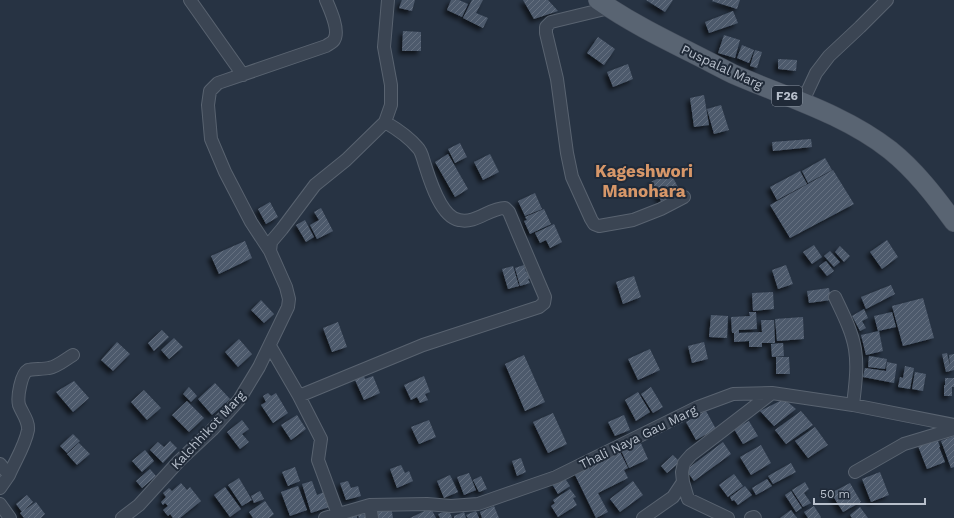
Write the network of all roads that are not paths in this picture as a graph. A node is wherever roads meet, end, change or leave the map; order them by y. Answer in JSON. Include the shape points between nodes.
{"nodes":[{"id":1,"x":190,"y":0,"type":"edge"},
{"id":2,"x":326,"y":0,"type":"edge"},
{"id":3,"x":388,"y":0,"type":"edge"},
{"id":4,"x":887,"y":0,"type":"edge"},
{"id":5,"x":603,"y":4,"type":"edge"},
{"id":6,"x":243,"y":75,"type":"junction"},
{"id":7,"x":802,"y":103,"type":"junction"},
{"id":8,"x":385,"y":122,"type":"junction"},
{"id":9,"x":684,"y":197,"type":"dead end"},
{"id":10,"x":954,"y":222,"type":"edge"},
{"id":11,"x":270,"y":251,"type":"junction"},
{"id":12,"x":835,"y":297,"type":"dead end"},
{"id":13,"x":270,"y":346,"type":"junction"},
{"id":14,"x":73,"y":355,"type":"dead end"},
{"id":15,"x":772,"y":393,"type":"junction"},
{"id":16,"x":299,"y":396,"type":"junction"},
{"id":17,"x":853,"y":405,"type":"junction"},
{"id":18,"x":954,"y":425,"type":"edge"},
{"id":19,"x":954,"y":429,"type":"edge"},
{"id":20,"x":0,"y":464,"type":"edge"},
{"id":21,"x":855,"y":472,"type":"dead end"},
{"id":22,"x":9,"y":475,"type":"junction"},
{"id":23,"x":683,"y":482,"type":"junction"},
{"id":24,"x":0,"y":488,"type":"edge"},
{"id":25,"x":0,"y":504,"type":"edge"},
{"id":26,"x":370,"y":505,"type":"junction"},
{"id":27,"x":338,"y":514,"type":"junction"},
{"id":28,"x":10,"y":518,"type":"edge"},
{"id":29,"x":122,"y":518,"type":"edge"},
{"id":30,"x":325,"y":518,"type":"edge"},
{"id":31,"x":372,"y":518,"type":"edge"},
{"id":32,"x":643,"y":518,"type":"edge"},
{"id":33,"x":728,"y":518,"type":"edge"},
{"id":34,"x":750,"y":518,"type":"edge"},
{"id":35,"x":755,"y":518,"type":"edge"}],
"edges":[{"from":1,"to":6,"type":"street"},
{"from":2,"to":6,"type":"street","name":"Kalchhikot Marg","via":[[332,12],[336,33],[334,40],[326,46]]},
{"from":3,"to":8,"type":"street","via":[[384,47],[391,85],[391,105]]},
{"from":4,"to":7,"type":"street","via":[[829,56],[816,73]]},
{"from":5,"to":7,"type":"main road","name":"Puspalal Marg","number":"F26","via":[[652,34],[733,74]]},
{"from":5,"to":9,"type":"street","via":[[551,22],[546,27],[572,177],[590,219],[599,226],[633,220]]},
{"from":6,"to":11,"type":"street","name":"Kalchhikot Marg","via":[[218,83],[210,91],[208,105],[212,139],[225,172],[251,222]]},
{"from":7,"to":10,"type":"main road","name":"Puspalal Marg","number":"F26","via":[[864,132],[890,150],[930,190]]},
{"from":8,"to":11,"type":"street","via":[[316,185],[271,242]]},
{"from":8,"to":16,"type":"street","via":[[399,130],[419,149],[430,182],[444,210],[451,218],[460,221],[475,219],[500,208],[505,208],[509,212],[545,297],[544,303],[539,307],[423,345]]},
{"from":11,"to":13,"type":"street","name":"Kalchhikot Marg","via":[[289,299],[288,307]]},
{"from":12,"to":17,"type":"street","via":[[855,350],[856,378]]},
{"from":13,"to":16,"type":"street"},
{"from":13,"to":29,"type":"street","name":"Kalchhikot Marg","via":[[239,400],[138,505]]},
{"from":14,"to":22,"type":"street","via":[[52,368],[32,369],[25,374],[19,403],[28,429]]},
{"from":15,"to":17,"type":"street","name":"Thali Naya Gau Marg"},
{"from":15,"to":23,"type":"street","via":[[691,455],[684,463]]},
{"from":15,"to":26,"type":"street","name":"Thali Naya Gau Marg","via":[[733,394],[698,407],[556,477],[478,504]]},
{"from":16,"to":27,"type":"street","via":[[321,439],[318,460]]},
{"from":17,"to":18,"type":"street","name":"Thali Naya Gau Marg"},
{"from":19,"to":21,"type":"street","via":[[904,444]]},
{"from":20,"to":22,"type":"street"},
{"from":22,"to":24,"type":"street"},
{"from":23,"to":32,"type":"street","via":[[673,497]]},
{"from":23,"to":33,"type":"street","via":[[688,499]]},
{"from":25,"to":28,"type":"street"},
{"from":26,"to":27,"type":"street","name":"Thali Naya Gau Marg"},
{"from":26,"to":31,"type":"street"},
{"from":27,"to":30,"type":"street","name":"Thali Naya Gau Marg"},
{"from":34,"to":35,"type":"street"}]}
